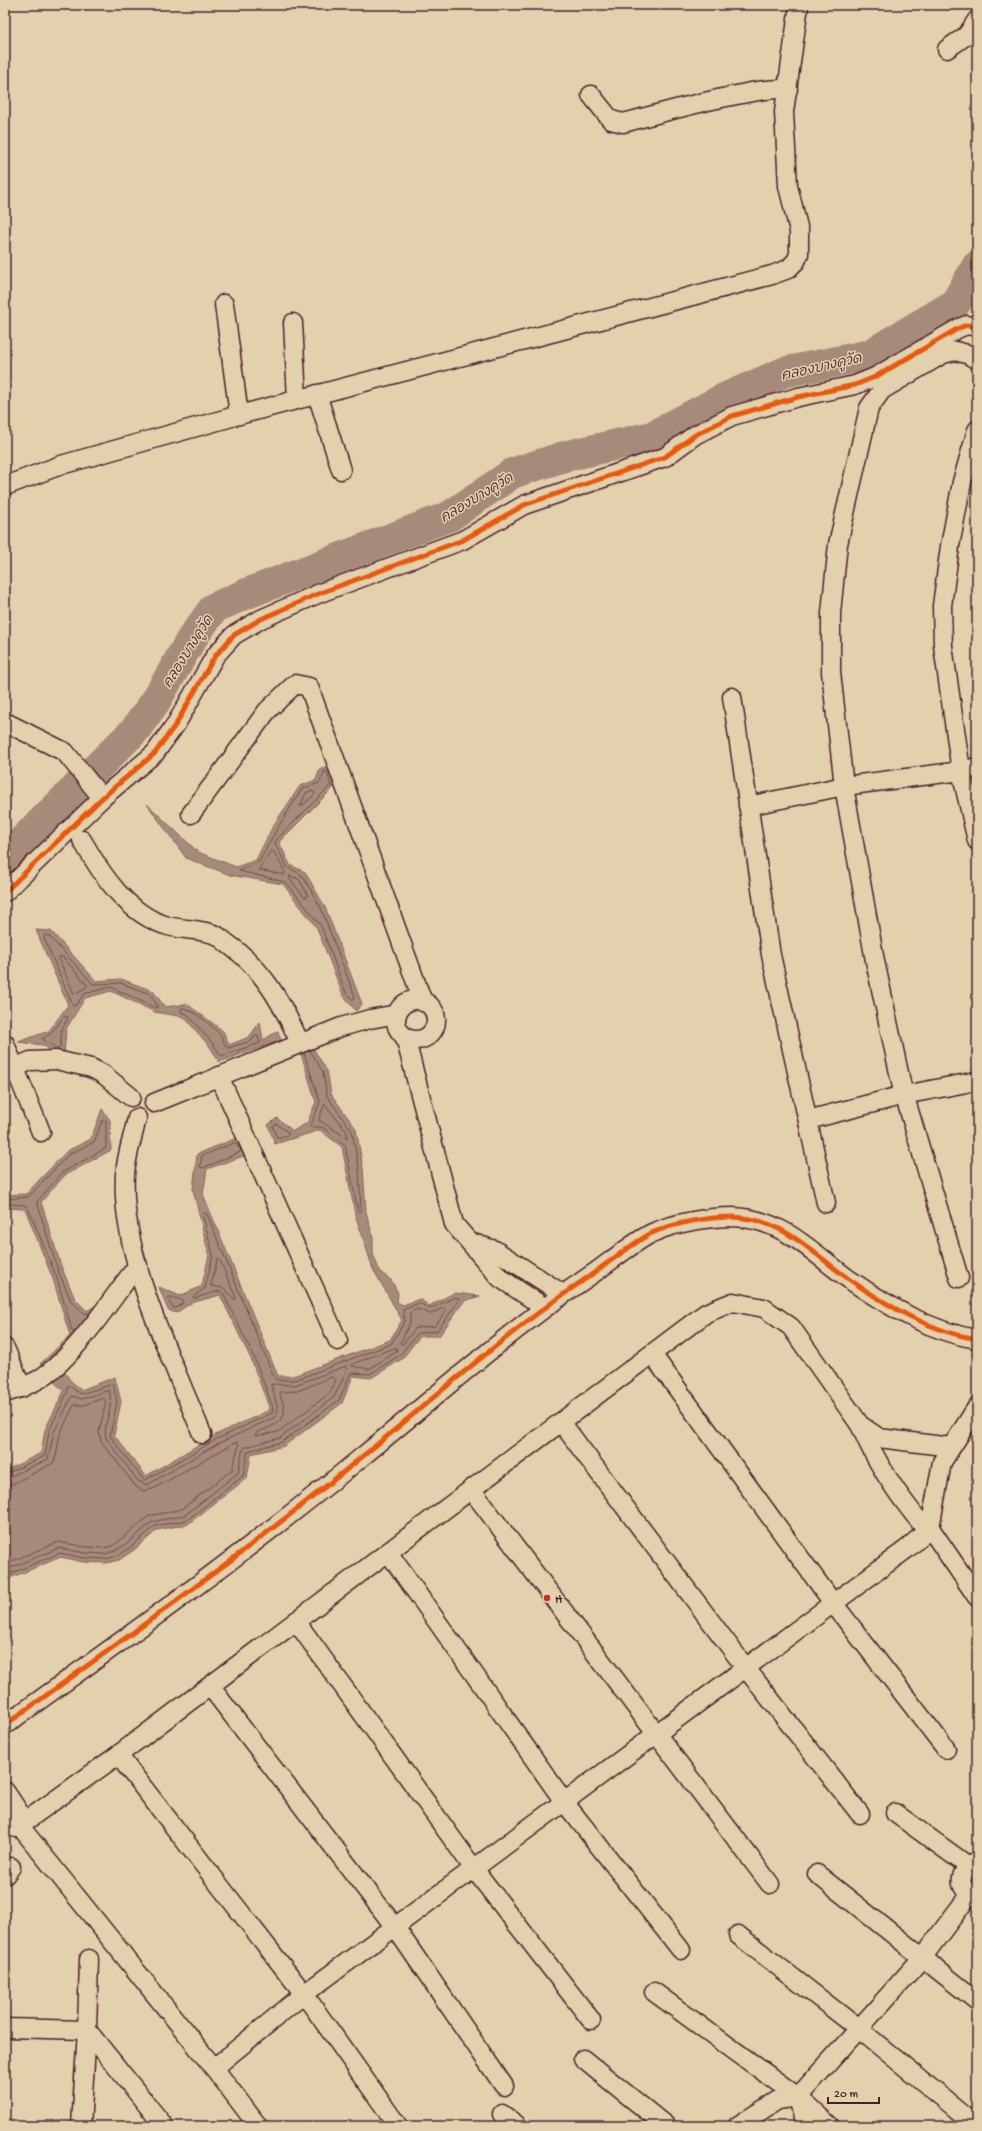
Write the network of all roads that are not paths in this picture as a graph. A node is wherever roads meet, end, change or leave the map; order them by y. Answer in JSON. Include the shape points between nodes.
{"nodes":[{"id":1,"x":799,"y":5,"type":"edge"},
{"id":2,"x":977,"y":20,"type":"edge"},
{"id":3,"x":947,"y":49,"type":"dead end"},
{"id":4,"x":788,"y":89,"type":"junction"},
{"id":5,"x":591,"y":95,"type":"dead end"},
{"id":6,"x":224,"y":304,"type":"dead end"},
{"id":7,"x":293,"y":323,"type":"dead end"},
{"id":8,"x":977,"y":327,"type":"edge"},
{"id":9,"x":977,"y":360,"type":"edge"},
{"id":10,"x":317,"y":394,"type":"junction"},
{"id":11,"x":297,"y":399,"type":"junction"},
{"id":12,"x":239,"y":415,"type":"junction"},
{"id":13,"x":977,"y":430,"type":"edge"},
{"id":14,"x":341,"y":470,"type":"dead end"},
{"id":15,"x":5,"y":486,"type":"edge"},
{"id":16,"x":732,"y":697,"type":"dead end"},
{"id":17,"x":5,"y":722,"type":"edge"},
{"id":18,"x":969,"y":769,"type":"edge"},
{"id":19,"x":844,"y":786,"type":"junction"},
{"id":20,"x":99,"y":793,"type":"junction"},
{"id":21,"x":748,"y":806,"type":"junction"},
{"id":22,"x":191,"y":814,"type":"dead end"},
{"id":23,"x":82,"y":840,"type":"dead end"},
{"id":24,"x":977,"y":841,"type":"edge"},
{"id":25,"x":5,"y":892,"type":"edge"},
{"id":26,"x":423,"y":1002,"type":"junction"},
{"id":27,"x":397,"y":1014,"type":"junction"},
{"id":28,"x":295,"y":1032,"type":"junction"},
{"id":29,"x":405,"y":1037,"type":"junction"},
{"id":30,"x":5,"y":1044,"type":"edge"},
{"id":31,"x":10,"y":1070,"type":"edge"},
{"id":32,"x":219,"y":1076,"type":"junction"},
{"id":33,"x":977,"y":1080,"type":"edge"},
{"id":34,"x":904,"y":1095,"type":"junction"},
{"id":35,"x":131,"y":1097,"type":"junction"},
{"id":36,"x":154,"y":1103,"type":"junction"},
{"id":37,"x":137,"y":1118,"type":"junction"},
{"id":38,"x":808,"y":1120,"type":"junction"},
{"id":39,"x":41,"y":1132,"type":"dead end"},
{"id":40,"x":826,"y":1203,"type":"dead end"},
{"id":41,"x":469,"y":1242,"type":"junction"},
{"id":42,"x":138,"y":1265,"type":"junction"},
{"id":43,"x":959,"y":1278,"type":"dead end"},
{"id":44,"x":562,"y":1294,"type":"junction"},
{"id":45,"x":544,"y":1307,"type":"junction"},
{"id":46,"x":977,"y":1339,"type":"edge"},
{"id":47,"x":338,"y":1341,"type":"dead end"},
{"id":48,"x":5,"y":1348,"type":"edge"},
{"id":49,"x":652,"y":1354,"type":"junction"},
{"id":50,"x":22,"y":1388,"type":"junction"},
{"id":51,"x":5,"y":1393,"type":"edge"},
{"id":52,"x":977,"y":1407,"type":"edge"},
{"id":53,"x":561,"y":1422,"type":"junction"},
{"id":54,"x":860,"y":1425,"type":"junction"},
{"id":55,"x":202,"y":1434,"type":"dead end"},
{"id":56,"x":951,"y":1447,"type":"junction"},
{"id":57,"x":471,"y":1490,"type":"junction"},
{"id":58,"x":929,"y":1529,"type":"junction"},
{"id":59,"x":388,"y":1552,"type":"junction"},
{"id":60,"x":977,"y":1597,"type":"edge"},
{"id":61,"x":833,"y":1603,"type":"junction"},
{"id":62,"x":296,"y":1621,"type":"junction"},
{"id":63,"x":745,"y":1667,"type":"junction"},
{"id":64,"x":210,"y":1686,"type":"junction"},
{"id":65,"x":5,"y":1725,"type":"edge"},
{"id":66,"x":656,"y":1734,"type":"junction"},
{"id":67,"x":946,"y":1749,"type":"dead end"},
{"id":68,"x":118,"y":1755,"type":"junction"},
{"id":69,"x":6,"y":1793,"type":"edge"},
{"id":70,"x":565,"y":1803,"type":"junction"},
{"id":71,"x":895,"y":1813,"type":"dead end"},
{"id":72,"x":860,"y":1814,"type":"dead end"},
{"id":73,"x":17,"y":1825,"type":"edge"},
{"id":74,"x":972,"y":1863,"type":"edge"},
{"id":75,"x":474,"y":1869,"type":"junction"},
{"id":76,"x":816,"y":1874,"type":"dead end"},
{"id":77,"x":770,"y":1884,"type":"dead end"},
{"id":78,"x":973,"y":1895,"type":"edge"},
{"id":79,"x":395,"y":1927,"type":"junction"},
{"id":80,"x":738,"y":1935,"type":"dead end"},
{"id":81,"x":681,"y":1950,"type":"dead end"},
{"id":82,"x":922,"y":1958,"type":"junction"},
{"id":83,"x":89,"y":1959,"type":"dead end"},
{"id":84,"x":654,"y":1992,"type":"dead end"},
{"id":85,"x":304,"y":1994,"type":"junction"},
{"id":86,"x":977,"y":2001,"type":"edge"},
{"id":87,"x":591,"y":2020,"type":"dead end"},
{"id":88,"x":5,"y":2028,"type":"edge"},
{"id":89,"x":859,"y":2029,"type":"junction"},
{"id":90,"x":87,"y":2030,"type":"junction"},
{"id":91,"x":583,"y":2059,"type":"dead end"},
{"id":92,"x":214,"y":2068,"type":"junction"},
{"id":93,"x":504,"y":2086,"type":"dead end"},
{"id":94,"x":798,"y":2097,"type":"junction"},
{"id":95,"x":502,"y":2114,"type":"dead end"},
{"id":96,"x":81,"y":2126,"type":"edge"},
{"id":97,"x":164,"y":2126,"type":"edge"},
{"id":98,"x":258,"y":2126,"type":"edge"},
{"id":99,"x":398,"y":2126,"type":"edge"},
{"id":100,"x":518,"y":2126,"type":"edge"},
{"id":101,"x":666,"y":2126,"type":"edge"},
{"id":102,"x":737,"y":2126,"type":"edge"},
{"id":103,"x":805,"y":2126,"type":"edge"},
{"id":104,"x":830,"y":2126,"type":"edge"},
{"id":105,"x":977,"y":2126,"type":"edge"}],
"edges":[{"from":1,"to":4,"type":"street"},
{"from":2,"to":3,"type":"street","via":[[967,36]]},
{"from":4,"to":5,"type":"street","via":[[746,93],[623,123],[611,120]]},
{"from":4,"to":10,"type":"street","via":[[784,112],[785,149],[788,186],[799,231],[799,254],[788,269]]},
{"from":6,"to":12,"type":"street"},
{"from":7,"to":11,"type":"street"},
{"from":8,"to":20,"type":"street","via":[[967,325],[959,328],[875,377],[854,385],[798,397],[732,416],[695,435],[665,457],[524,505],[464,540],[320,593],[260,619],[234,635],[215,656],[176,724],[155,753]]},
{"from":9,"to":19,"type":"street","via":[[955,351],[943,354],[882,390],[869,408],[838,544],[831,613],[831,672]]},
{"from":10,"to":11,"type":"street"},
{"from":10,"to":14,"type":"street"},
{"from":11,"to":12,"type":"street"},
{"from":12,"to":15,"type":"street","via":[[61,465]]},
{"from":13,"to":18,"type":"street","via":[[962,482],[942,606],[943,646]]},
{"from":16,"to":21,"type":"street"},
{"from":17,"to":20,"type":"street","via":[[64,752]]},
{"from":18,"to":19,"type":"street"},
{"from":18,"to":24,"type":"street"},
{"from":19,"to":21,"type":"street"},
{"from":19,"to":34,"type":"street","via":[[875,961]]},
{"from":20,"to":25,"type":"street"},
{"from":21,"to":38,"type":"street","via":[[771,955]]},
{"from":22,"to":26,"type":"street","via":[[267,711],[295,684],[309,687]]},
{"from":23,"to":28,"type":"street","via":[[99,869],[139,912],[166,925],[216,935],[241,953],[260,971]]},
{"from":26,"to":27,"type":"street","via":[[410,1001],[404,1004]]},
{"from":26,"to":29,"type":"street","via":[[432,1010],[435,1023],[433,1029],[418,1040]]},
{"from":27,"to":28,"type":"street","via":[[341,1027]]},
{"from":27,"to":29,"type":"street","via":[[397,1027]]},
{"from":28,"to":32,"type":"street"},
{"from":29,"to":41,"type":"street","via":[[454,1224]]},
{"from":30,"to":31,"type":"street"},
{"from":31,"to":35,"type":"street","via":[[30,1061],[56,1060],[91,1068],[103,1074]]},
{"from":31,"to":39,"type":"street"},
{"from":32,"to":36,"type":"street"},
{"from":32,"to":47,"type":"street"},
{"from":33,"to":34,"type":"street"},
{"from":34,"to":38,"type":"street"},
{"from":34,"to":43,"type":"street"},
{"from":35,"to":36,"type":"street","via":[[135,1093],[147,1093]]},
{"from":35,"to":37,"type":"street","via":[[128,1108]]},
{"from":36,"to":37,"type":"street","via":[[151,1114]]},
{"from":37,"to":42,"type":"street","via":[[125,1174],[126,1212]]},
{"from":38,"to":40,"type":"street"},
{"from":41,"to":44,"type":"street","via":[[495,1250]]},
{"from":41,"to":45,"type":"street","via":[[500,1278]]},
{"from":42,"to":50,"type":"street","via":[[76,1346],[44,1376]]},
{"from":42,"to":55,"type":"street","via":[[144,1288]]},
{"from":44,"to":45,"type":"street"},
{"from":44,"to":46,"type":"street","via":[[652,1233],[695,1221],[732,1217],[758,1221],[789,1233],[850,1280],[894,1308],[959,1336]]},
{"from":45,"to":65,"type":"street","via":[[315,1495],[126,1638]]},
{"from":48,"to":50,"type":"street"},
{"from":49,"to":53,"type":"street"},
{"from":49,"to":54,"type":"street","via":[[706,1314],[734,1302],[764,1308],[792,1328]]},
{"from":49,"to":61,"type":"street"},
{"from":50,"to":51,"type":"street"},
{"from":52,"to":56,"type":"street"},
{"from":53,"to":57,"type":"street"},
{"from":53,"to":63,"type":"street"},
{"from":54,"to":56,"type":"street","via":[[878,1438]]},
{"from":54,"to":58,"type":"street","via":[[870,1449],[901,1500]]},
{"from":56,"to":58,"type":"street","via":[[942,1462]]},
{"from":57,"to":59,"type":"street"},
{"from":57,"to":66,"type":"street"},
{"from":58,"to":60,"type":"street"},
{"from":58,"to":61,"type":"street"},
{"from":59,"to":62,"type":"street"},
{"from":59,"to":70,"type":"street"},
{"from":61,"to":63,"type":"street"},
{"from":61,"to":67,"type":"street"},
{"from":62,"to":64,"type":"street"},
{"from":62,"to":75,"type":"street"},
{"from":63,"to":66,"type":"street"},
{"from":63,"to":72,"type":"street"},
{"from":64,"to":68,"type":"street"},
{"from":64,"to":79,"type":"street"},
{"from":66,"to":70,"type":"street"},
{"from":66,"to":77,"type":"street"},
{"from":68,"to":73,"type":"street"},
{"from":68,"to":85,"type":"street"},
{"from":69,"to":73,"type":"street","via":[[21,1815]]},
{"from":70,"to":75,"type":"street"},
{"from":70,"to":81,"type":"street"},
{"from":71,"to":74,"type":"street"},
{"from":73,"to":92,"type":"street"},
{"from":74,"to":78,"type":"street","via":[[962,1874],[962,1886]]},
{"from":75,"to":79,"type":"street"},
{"from":75,"to":87,"type":"street"},
{"from":76,"to":82,"type":"street"},
{"from":78,"to":82,"type":"street"},
{"from":79,"to":85,"type":"street"},
{"from":79,"to":93,"type":"street"},
{"from":80,"to":89,"type":"street"},
{"from":82,"to":86,"type":"street"},
{"from":82,"to":89,"type":"street"},
{"from":83,"to":90,"type":"street"},
{"from":84,"to":94,"type":"street"},
{"from":85,"to":92,"type":"street"},
{"from":85,"to":99,"type":"street"},
{"from":88,"to":90,"type":"street"},
{"from":89,"to":94,"type":"street"},
{"from":89,"to":105,"type":"street"},
{"from":90,"to":96,"type":"street"},
{"from":90,"to":97,"type":"street"},
{"from":91,"to":101,"type":"street"},
{"from":92,"to":98,"type":"street"},
{"from":94,"to":102,"type":"street","via":[[778,2100]]},
{"from":94,"to":103,"type":"street"},
{"from":94,"to":104,"type":"street"},
{"from":95,"to":100,"type":"street"}]}
